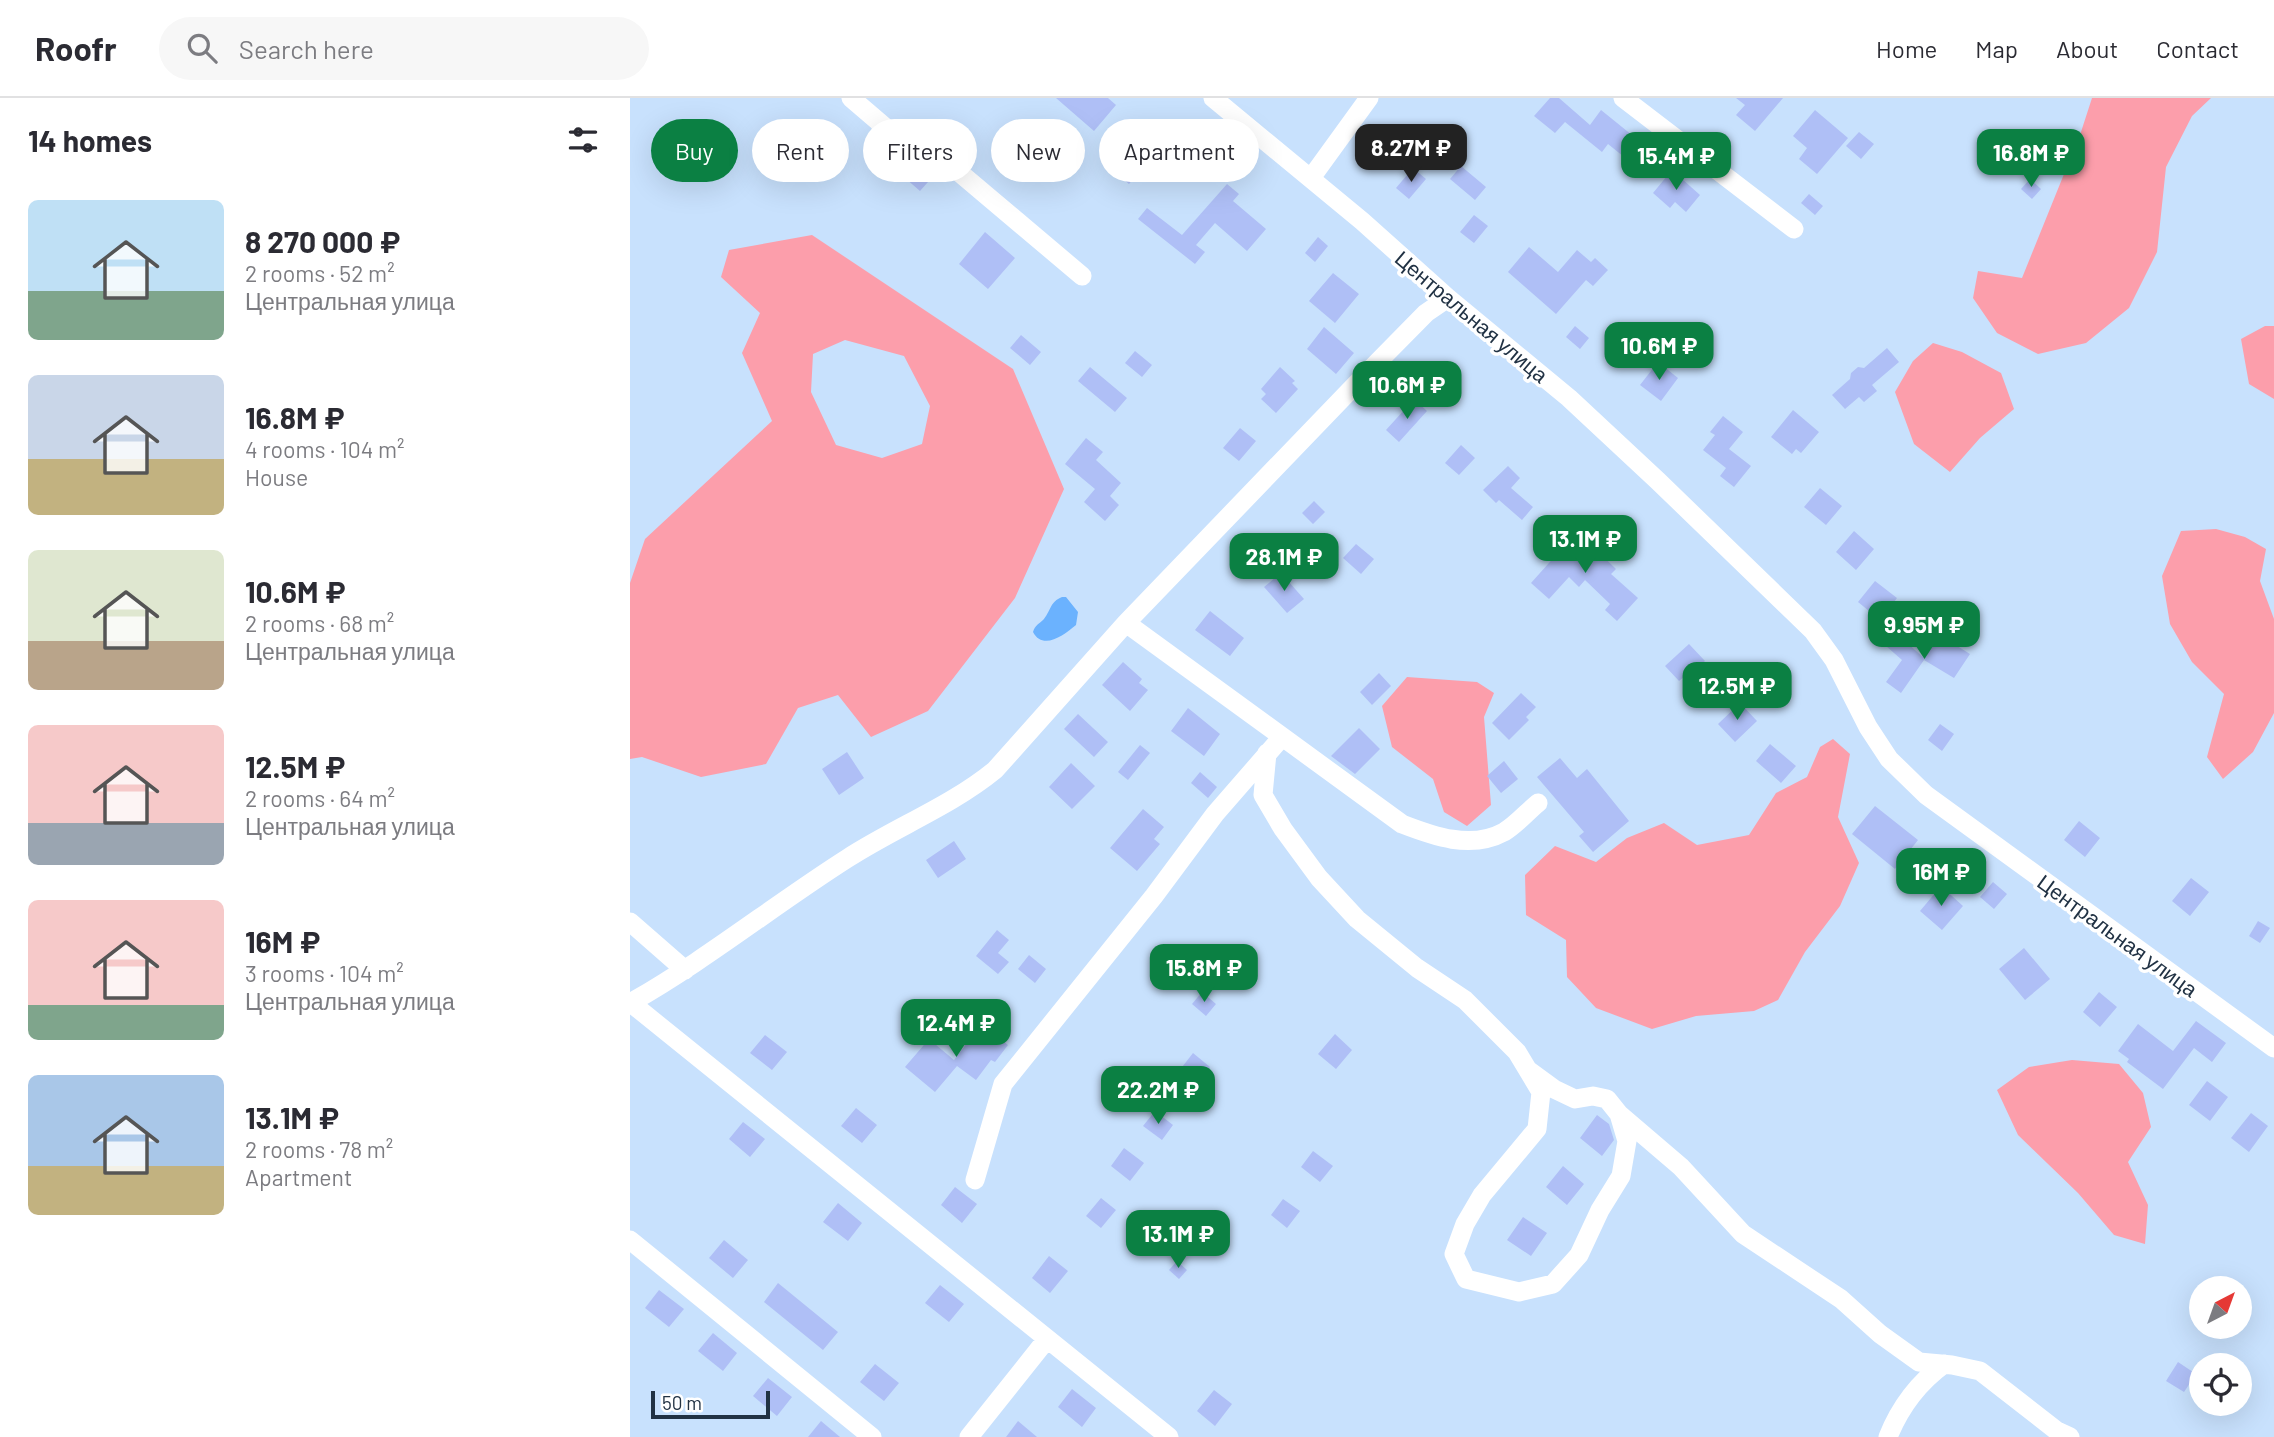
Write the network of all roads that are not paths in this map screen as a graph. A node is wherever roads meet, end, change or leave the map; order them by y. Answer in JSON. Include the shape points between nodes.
{"nodes":[{"id":1,"x":851,"y":98,"type":"edge"},
{"id":2,"x":1213,"y":98,"type":"edge"},
{"id":3,"x":1369,"y":98,"type":"edge"},
{"id":4,"x":1623,"y":98,"type":"edge"},
{"id":5,"x":1311,"y":178,"type":"junction"},
{"id":6,"x":1794,"y":229,"type":"dead end"},
{"id":7,"x":1082,"y":276,"type":"dead end"},
{"id":8,"x":1448,"y":298,"type":"junction"},
{"id":9,"x":1126,"y":624,"type":"junction"},
{"id":10,"x":1282,"y":737,"type":"junction"},
{"id":11,"x":1267,"y":753,"type":"junction"},
{"id":12,"x":1538,"y":803,"type":"dead end"},
{"id":13,"x":630,"y":922,"type":"edge"},
{"id":14,"x":685,"y":970,"type":"junction"},
{"id":15,"x":630,"y":1003,"type":"edge"},
{"id":16,"x":2274,"y":1048,"type":"edge"},
{"id":17,"x":1528,"y":1070,"type":"junction"},
{"id":18,"x":1619,"y":1114,"type":"junction"},
{"id":19,"x":975,"y":1180,"type":"dead end"},
{"id":20,"x":630,"y":1240,"type":"edge"},
{"id":21,"x":1047,"y":1339,"type":"junction"},
{"id":22,"x":1944,"y":1364,"type":"junction"},
{"id":23,"x":872,"y":1437,"type":"edge"},
{"id":24,"x":969,"y":1437,"type":"edge"},
{"id":25,"x":1169,"y":1437,"type":"edge"},
{"id":26,"x":1888,"y":1437,"type":"edge"},
{"id":27,"x":2070,"y":1437,"type":"edge"}],
"edges":[{"from":1,"to":7,"type":"street","via":[[886,128],[918,141],[941,158]]},
{"from":2,"to":5,"type":"street","name":"Центральная улица"},
{"from":3,"to":5,"type":"street"},
{"from":4,"to":6,"type":"street"},
{"from":5,"to":8,"type":"street","name":"Центральная улица"},
{"from":8,"to":9,"type":"street","via":[[1426,313]]},
{"from":8,"to":16,"type":"street","name":"Центральная улица","via":[[1579,408],[1813,631],[1889,759],[1926,795]]},
{"from":9,"to":10,"type":"street"},
{"from":9,"to":14,"type":"street","via":[[995,770],[972,789],[879,838]]},
{"from":10,"to":11,"type":"street"},
{"from":10,"to":12,"type":"street","via":[[1392,817],[1429,834],[1482,840],[1505,831]]},
{"from":11,"to":17,"type":"street","via":[[1263,795],[1319,878],[1357,919],[1465,1000],[1517,1052]]},
{"from":11,"to":19,"type":"street","via":[[1003,1084]]},
{"from":13,"to":14,"type":"street"},
{"from":14,"to":15,"type":"street"},
{"from":15,"to":21,"type":"street"},
{"from":17,"to":18,"type":"street","via":[[1574,1099],[1607,1100]]},
{"from":17,"to":18,"type":"street","via":[[1541,1092],[1537,1129],[1482,1195],[1465,1224],[1454,1254],[1466,1279],[1519,1292],[1553,1284],[1580,1255],[1621,1176],[1627,1141]]},
{"from":18,"to":22,"type":"street","via":[[1681,1167],[1743,1234],[1840,1299],[1919,1362]]},
{"from":20,"to":23,"type":"street"},
{"from":21,"to":24,"type":"street"},
{"from":21,"to":25,"type":"street"},
{"from":22,"to":26,"type":"street","via":[[1927,1376],[1898,1414]]},
{"from":22,"to":27,"type":"street","via":[[1980,1371]]}]}
